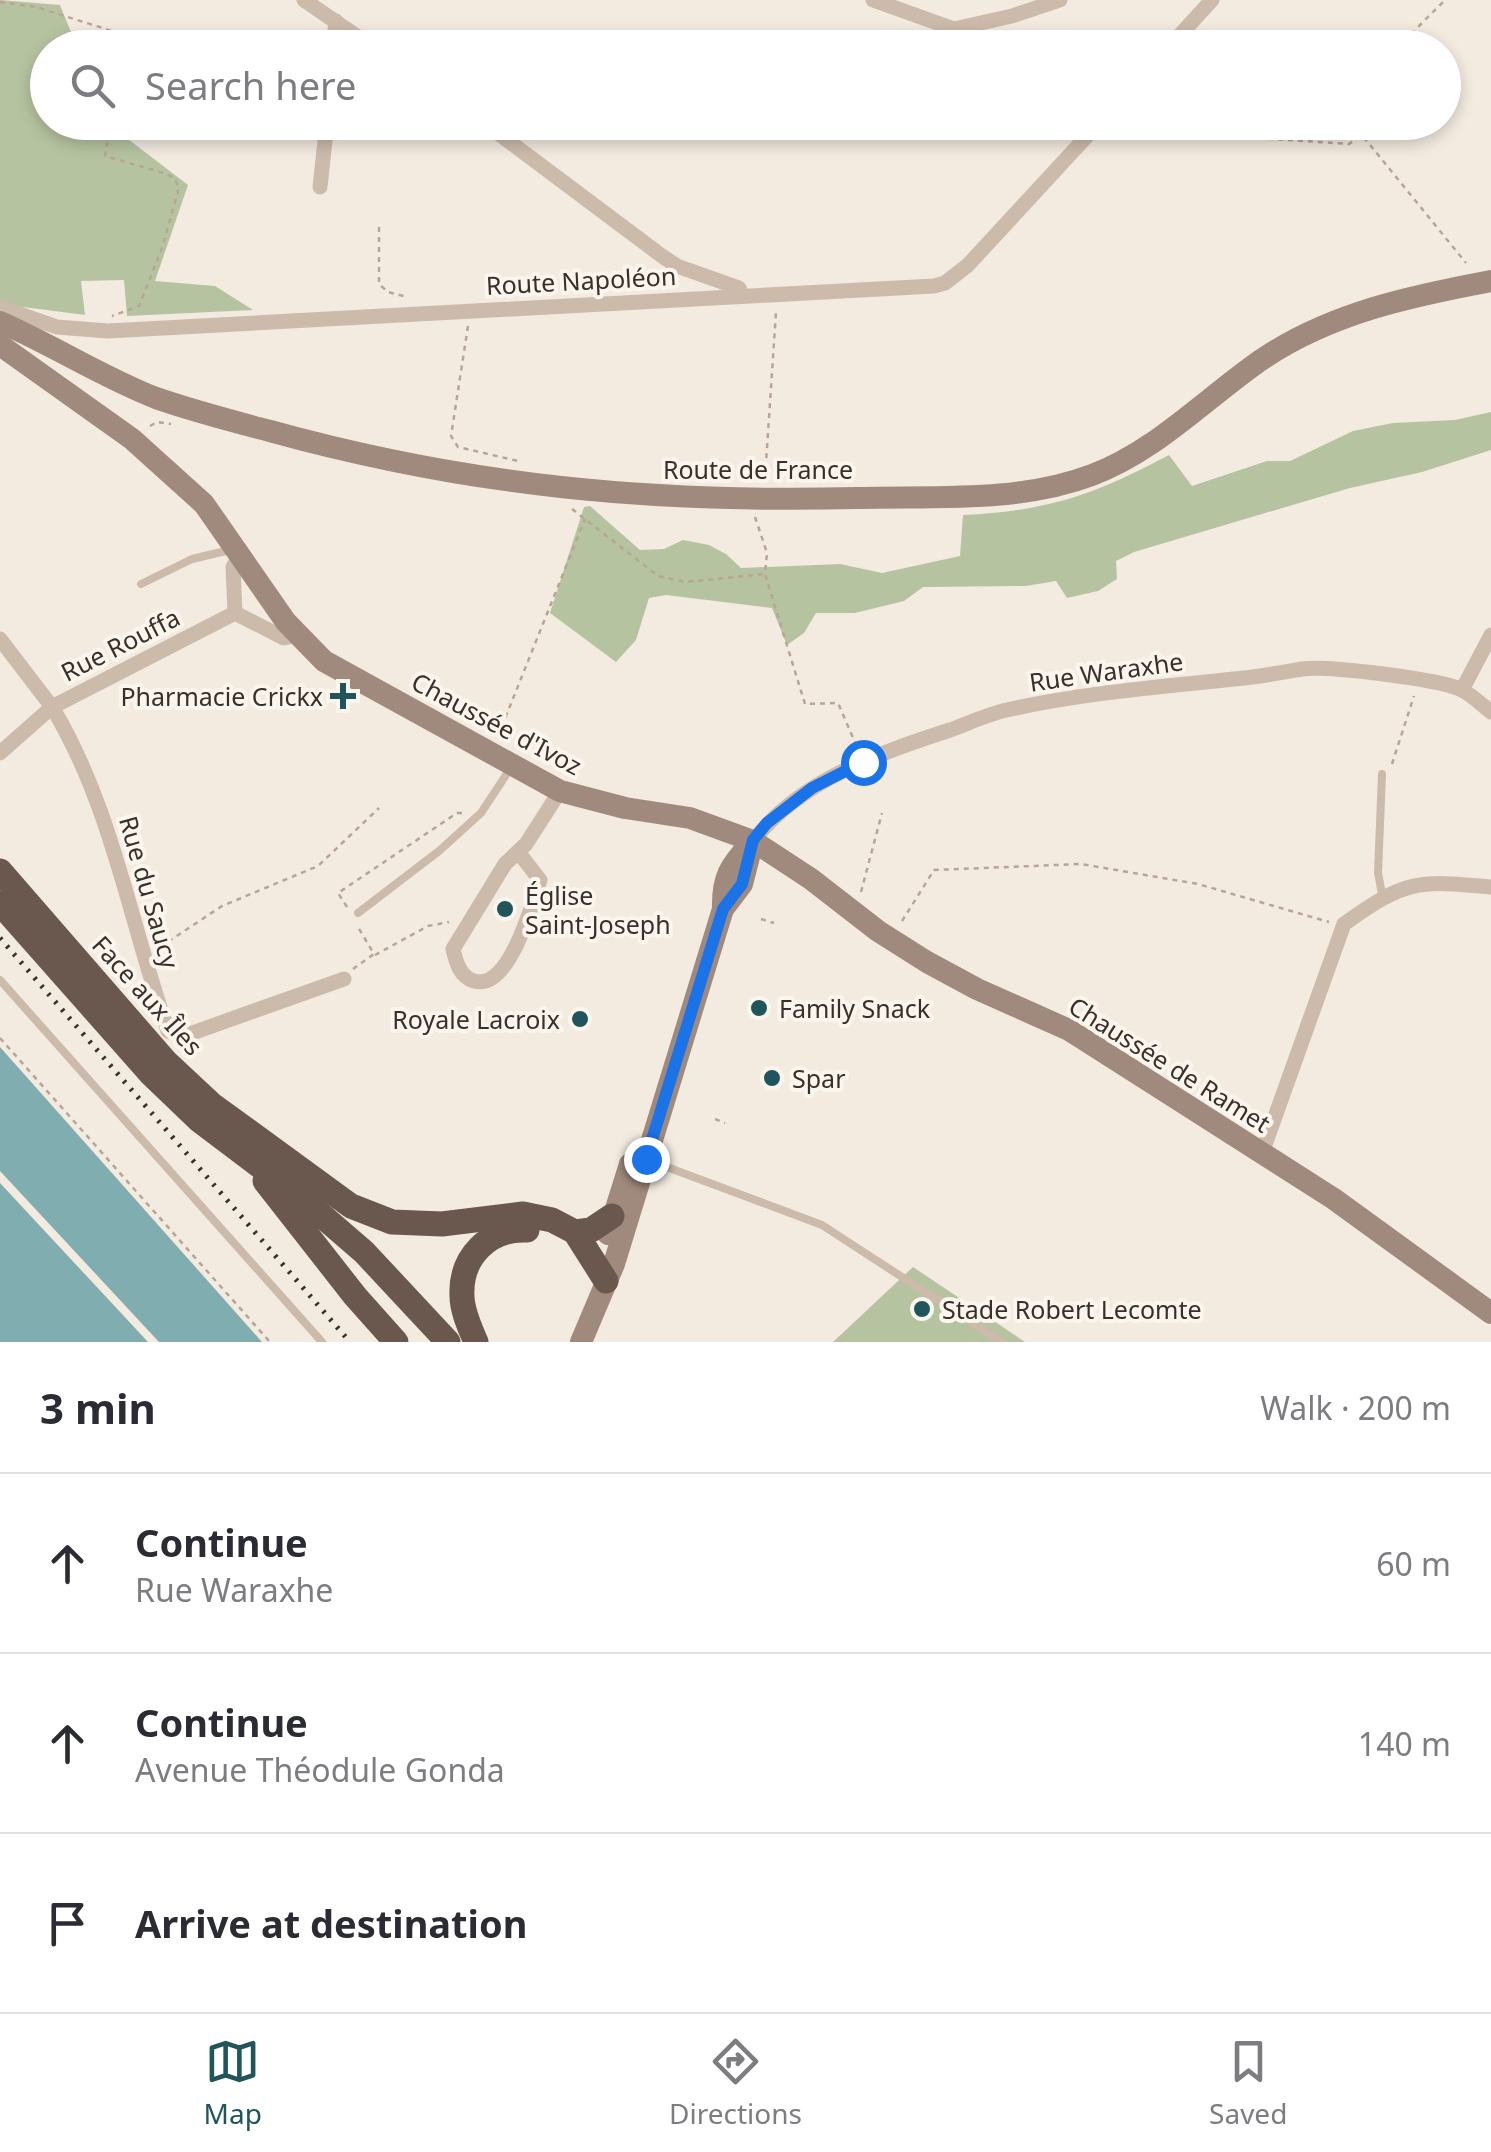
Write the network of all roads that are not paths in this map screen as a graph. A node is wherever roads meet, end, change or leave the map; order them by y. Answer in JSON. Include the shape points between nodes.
{"nodes":[{"id":1,"x":304,"y":0,"type":"edge"},
{"id":2,"x":872,"y":0,"type":"edge"},
{"id":3,"x":1060,"y":0,"type":"edge"},
{"id":4,"x":1212,"y":0,"type":"edge"},
{"id":5,"x":336,"y":21,"type":"junction"},
{"id":6,"x":954,"y":28,"type":"joint"},
{"id":7,"x":335,"y":30,"type":"edge"},
{"id":8,"x":349,"y":30,"type":"edge"},
{"id":9,"x":1184,"y":30,"type":"edge"},
{"id":10,"x":325,"y":140,"type":"edge"},
{"id":11,"x":507,"y":140,"type":"edge"},
{"id":12,"x":1083,"y":140,"type":"edge"},
{"id":13,"x":320,"y":187,"type":"dead end"},
{"id":14,"x":1486,"y":282,"type":"edge"},
{"id":15,"x":742,"y":296,"type":"junction"},
{"id":16,"x":0,"y":307,"type":"edge"},
{"id":17,"x":0,"y":322,"type":"edge"},
{"id":18,"x":0,"y":345,"type":"edge"},
{"id":19,"x":240,"y":552,"type":"junction"},
{"id":20,"x":141,"y":584,"type":"dead end"},
{"id":21,"x":235,"y":613,"type":"junction"},
{"id":22,"x":297,"y":635,"type":"junction"},
{"id":23,"x":1491,"y":635,"type":"edge"},
{"id":24,"x":0,"y":639,"type":"edge"},
{"id":25,"x":1462,"y":690,"type":"junction"},
{"id":26,"x":52,"y":708,"type":"junction"},
{"id":27,"x":1491,"y":712,"type":"edge"},
{"id":28,"x":0,"y":753,"type":"edge"},
{"id":29,"x":512,"y":766,"type":"junction"},
{"id":30,"x":1382,"y":774,"type":"road end"},
{"id":31,"x":560,"y":791,"type":"junction"},
{"id":32,"x":753,"y":840,"type":"junction"},
{"id":33,"x":519,"y":853,"type":"junction"},
{"id":34,"x":0,"y":872,"type":"edge"},
{"id":35,"x":1491,"y":887,"type":"edge"},
{"id":36,"x":1382,"y":899,"type":"junction"},
{"id":37,"x":0,"y":903,"type":"edge"},
{"id":38,"x":358,"y":913,"type":"dead end"},
{"id":39,"x":344,"y":979,"type":"dead end"},
{"id":40,"x":0,"y":980,"type":"edge"},
{"id":41,"x":257,"y":1153,"type":"junction"},
{"id":42,"x":1262,"y":1153,"type":"junction"},
{"id":43,"x":639,"y":1158,"type":"junction"},
{"id":44,"x":612,"y":1216,"type":"junction"},
{"id":45,"x":575,"y":1232,"type":"junction"},
{"id":46,"x":603,"y":1290,"type":"junction"},
{"id":47,"x":1491,"y":1312,"type":"edge"},
{"id":48,"x":322,"y":1342,"type":"edge"},
{"id":49,"x":396,"y":1342,"type":"edge"},
{"id":50,"x":448,"y":1342,"type":"edge"},
{"id":51,"x":462,"y":1342,"type":"edge"},
{"id":52,"x":476,"y":1342,"type":"edge"},
{"id":53,"x":581,"y":1342,"type":"edge"},
{"id":54,"x":1002,"y":1342,"type":"edge"}],
"edges":[{"from":1,"to":5,"type":"street"},
{"from":2,"to":6,"type":"street"},
{"from":3,"to":6,"type":"street"},
{"from":4,"to":9,"type":"street"},
{"from":5,"to":7,"type":"street"},
{"from":5,"to":8,"type":"street"},
{"from":10,"to":13,"type":"street"},
{"from":11,"to":15,"type":"street","via":[[677,266],[738,288]]},
{"from":12,"to":15,"type":"street","name":"Route Napoléon","via":[[945,283]]},
{"from":14,"to":17,"type":"main road","name":"Route de France","via":[[1375,307],[1321,327],[1264,358],[1145,448],[1064,484],[1010,493],[756,500],[618,494],[377,460],[130,387]]},
{"from":15,"to":16,"type":"street","name":"Route Napoléon","via":[[84,332]]},
{"from":18,"to":19,"type":"main road","name":"Chaussée d'Ivoz","via":[[138,444],[204,504]]},
{"from":19,"to":20,"type":"lane","via":[[192,559]]},
{"from":19,"to":21,"type":"street","via":[[233,567]]},
{"from":19,"to":22,"type":"main road","name":"Chaussée d'Ivoz"},
{"from":21,"to":22,"type":"street","name":"Chaussée d'Ivoz","via":[[284,638]]},
{"from":21,"to":26,"type":"street","name":"Rue Rouffa"},
{"from":22,"to":29,"type":"main road","name":"Chaussée d'Ivoz","via":[[335,668]]},
{"from":23,"to":25,"type":"street"},
{"from":24,"to":26,"type":"street","name":"Rue Rouffa"},
{"from":25,"to":27,"type":"street","name":"Rue Waraxhe"},
{"from":25,"to":32,"type":"street","name":"Rue Waraxhe","via":[[1302,669],[1008,710],[863,762],[792,802]]},
{"from":26,"to":28,"type":"street"},
{"from":26,"to":39,"type":"street","name":"Rue du Saucy","via":[[96,800],[168,1031],[181,1037]]},
{"from":29,"to":31,"type":"main road","name":"Chaussée d'Ivoz"},
{"from":29,"to":38,"type":"lane","via":[[481,813]]},
{"from":30,"to":36,"type":"lane"},
{"from":31,"to":32,"type":"main road","name":"Chaussée d'Ivoz","via":[[690,818]]},
{"from":31,"to":33,"type":"street"},
{"from":32,"to":42,"type":"main road","name":"Chaussée de Ramet","via":[[891,940],[954,978],[1069,1030]]},
{"from":32,"to":43,"type":"main road","via":[[729,866],[723,909]]},
{"from":33,"to":33,"type":"street","via":[[504,864],[452,949],[457,968],[470,980],[485,982],[505,969],[540,880]]},
{"from":34,"to":41,"type":"highway","name":"Face aux Îles","via":[[166,1062]]},
{"from":35,"to":36,"type":"street","via":[[1430,882]]},
{"from":36,"to":42,"type":"street","via":[[1343,926]]},
{"from":37,"to":41,"type":"highway","name":"Face aux Îles","via":[[151,1074]]},
{"from":40,"to":48,"type":"lane"},
{"from":41,"to":45,"type":"highway","via":[[392,1222],[442,1224],[523,1214]]},
{"from":41,"to":49,"type":"highway","via":[[354,1296]]},
{"from":41,"to":50,"type":"highway"},
{"from":41,"to":51,"type":"highway","via":[[390,1261]]},
{"from":42,"to":47,"type":"main road","name":"Chaussée de Ramet"},
{"from":43,"to":44,"type":"main road"},
{"from":43,"to":46,"type":"main road"},
{"from":43,"to":54,"type":"lane","via":[[822,1224]]},
{"from":44,"to":45,"type":"highway"},
{"from":44,"to":46,"type":"main road","via":[[602,1255]]},
{"from":45,"to":46,"type":"highway"},
{"from":46,"to":52,"type":"highway","via":[[564,1245],[536,1231],[501,1233],[470,1258],[463,1274],[461,1298]]},
{"from":46,"to":53,"type":"main road"}]}
